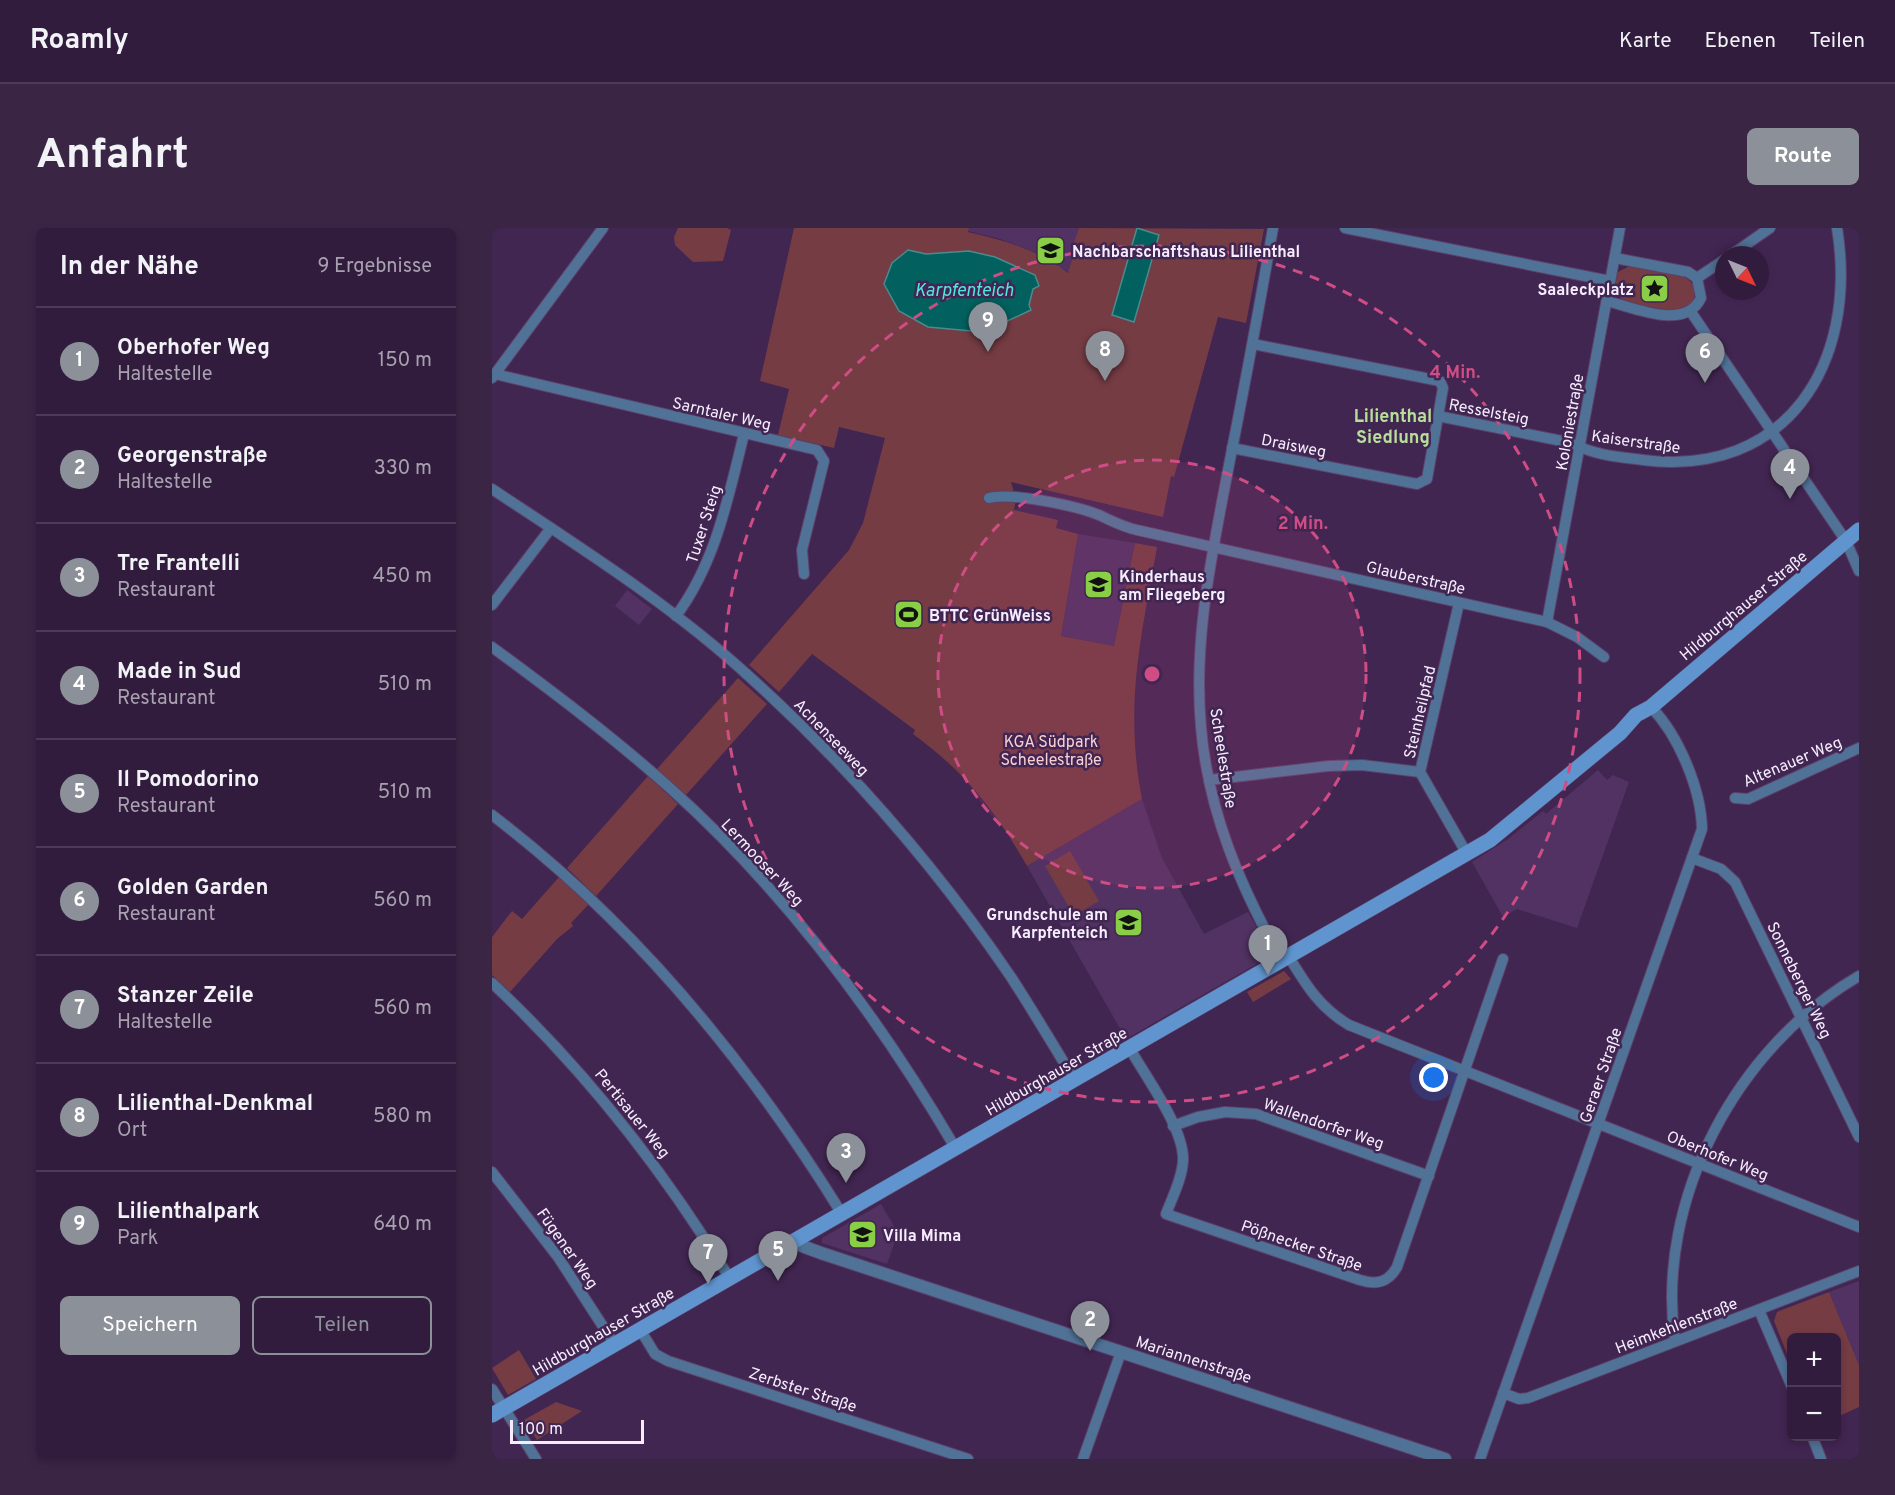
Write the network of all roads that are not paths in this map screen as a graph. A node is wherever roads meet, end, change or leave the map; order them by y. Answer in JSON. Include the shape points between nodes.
{"nodes":[{"id":1,"x":603,"y":228,"type":"edge"},
{"id":2,"x":1273,"y":228,"type":"edge"},
{"id":3,"x":1345,"y":228,"type":"edge"},
{"id":4,"x":1620,"y":228,"type":"edge"},
{"id":5,"x":1770,"y":228,"type":"edge"},
{"id":6,"x":1837,"y":228,"type":"edge"},
{"id":7,"x":1744,"y":246,"type":"edge"},
{"id":8,"x":1614,"y":258,"type":"junction"},
{"id":9,"x":1715,"y":266,"type":"edge"},
{"id":10,"x":1698,"y":278,"type":"junction"},
{"id":11,"x":1610,"y":280,"type":"junction"},
{"id":12,"x":1607,"y":301,"type":"junction"},
{"id":13,"x":1691,"y":312,"type":"junction"},
{"id":14,"x":1253,"y":344,"type":"junction"},
{"id":15,"x":494,"y":376,"type":"edge"},
{"id":16,"x":1438,"y":416,"type":"junction"},
{"id":17,"x":744,"y":434,"type":"junction"},
{"id":18,"x":1773,"y":434,"type":"junction"},
{"id":19,"x":1232,"y":448,"type":"junction"},
{"id":20,"x":1580,"y":448,"type":"junction"},
{"id":21,"x":492,"y":489,"type":"edge"},
{"id":22,"x":989,"y":498,"type":"dead end"},
{"id":23,"x":551,"y":528,"type":"junction"},
{"id":24,"x":1859,"y":530,"type":"edge"},
{"id":25,"x":1846,"y":541,"type":"junction"},
{"id":26,"x":1213,"y":547,"type":"junction"},
{"id":27,"x":1859,"y":571,"type":"edge"},
{"id":28,"x":804,"y":574,"type":"dead end"},
{"id":29,"x":1459,"y":603,"type":"junction"},
{"id":30,"x":492,"y":605,"type":"edge"},
{"id":31,"x":676,"y":616,"type":"junction"},
{"id":32,"x":1547,"y":622,"type":"junction"},
{"id":33,"x":492,"y":647,"type":"edge"},
{"id":34,"x":1604,"y":657,"type":"dead end"},
{"id":35,"x":1651,"y":707,"type":"junction"},
{"id":36,"x":1859,"y":748,"type":"edge"},
{"id":37,"x":1420,"y":772,"type":"junction"},
{"id":38,"x":1209,"y":780,"type":"junction"},
{"id":39,"x":1735,"y":798,"type":"dead end"},
{"id":40,"x":492,"y":815,"type":"edge"},
{"id":41,"x":1467,"y":854,"type":"junction"},
{"id":42,"x":1692,"y":858,"type":"junction"},
{"id":43,"x":1286,"y":959,"type":"junction"},
{"id":44,"x":1503,"y":959,"type":"dead end"},
{"id":45,"x":1859,"y":976,"type":"edge"},
{"id":46,"x":492,"y":983,"type":"edge"},
{"id":47,"x":1802,"y":1016,"type":"junction"},
{"id":48,"x":1130,"y":1049,"type":"junction"},
{"id":49,"x":1467,"y":1070,"type":"junction"},
{"id":50,"x":1075,"y":1081,"type":"junction"},
{"id":51,"x":1599,"y":1124,"type":"junction"},
{"id":52,"x":1173,"y":1126,"type":"junction"},
{"id":53,"x":1859,"y":1137,"type":"edge"},
{"id":54,"x":956,"y":1149,"type":"junction"},
{"id":55,"x":1699,"y":1164,"type":"junction"},
{"id":56,"x":492,"y":1172,"type":"edge"},
{"id":57,"x":1429,"y":1176,"type":"junction"},
{"id":58,"x":842,"y":1214,"type":"junction"},
{"id":59,"x":1859,"y":1227,"type":"edge"},
{"id":60,"x":798,"y":1240,"type":"junction"},
{"id":61,"x":1859,"y":1271,"type":"edge"},
{"id":62,"x":730,"y":1279,"type":"junction"},
{"id":63,"x":1760,"y":1310,"type":"junction"},
{"id":64,"x":641,"y":1331,"type":"junction"},
{"id":65,"x":1675,"y":1341,"type":"junction"},
{"id":66,"x":615,"y":1345,"type":"junction"},
{"id":67,"x":1121,"y":1352,"type":"junction"},
{"id":68,"x":1787,"y":1377,"type":"edge"},
{"id":69,"x":492,"y":1389,"type":"edge"},
{"id":70,"x":1503,"y":1393,"type":"junction"},
{"id":71,"x":498,"y":1411,"type":"edge"},
{"id":72,"x":1814,"y":1441,"type":"edge"},
{"id":73,"x":536,"y":1459,"type":"edge"},
{"id":74,"x":968,"y":1459,"type":"edge"},
{"id":75,"x":1083,"y":1459,"type":"edge"},
{"id":76,"x":1445,"y":1459,"type":"edge"},
{"id":77,"x":1480,"y":1459,"type":"edge"},
{"id":78,"x":1821,"y":1459,"type":"edge"}],
"edges":[{"from":1,"to":15,"type":"street"},
{"from":2,"to":14,"type":"street","name":"Scheelestraße"},
{"from":3,"to":11,"type":"street"},
{"from":4,"to":8,"type":"street","name":"Koloniestraße"},
{"from":5,"to":7,"type":"street"},
{"from":6,"to":18,"type":"street","name":"Kaiserstraße","via":[[1849,294],[1842,340],[1817,392]]},
{"from":8,"to":10,"type":"street","via":[[1688,272]]},
{"from":8,"to":11,"type":"street","name":"Koloniestraße"},
{"from":9,"to":10,"type":"street"},
{"from":10,"to":13,"type":"street","via":[[1701,298]]},
{"from":11,"to":12,"type":"street","name":"Koloniestraße"},
{"from":12,"to":13,"type":"street","via":[[1677,317]]},
{"from":12,"to":20,"type":"street","name":"Koloniestraße"},
{"from":13,"to":18,"type":"street"},
{"from":14,"to":16,"type":"street","name":"Resselsteig","via":[[1440,381],[1443,388]]},
{"from":14,"to":19,"type":"street","name":"Scheelestraße"},
{"from":15,"to":17,"type":"street","name":"Sarntaler Weg"},
{"from":16,"to":19,"type":"street","name":"Draisweg","via":[[1426,479],[1417,484]]},
{"from":16,"to":20,"type":"street","name":"Resselsteig","via":[[1572,443]]},
{"from":17,"to":28,"type":"street","name":"Sarntaler Weg","via":[[817,450],[823,457],[824,467],[802,550]]},
{"from":17,"to":31,"type":"street","name":"Tuxer Steig","via":[[716,544],[695,588]]},
{"from":18,"to":20,"type":"street","name":"Kaiserstraße","via":[[1735,454],[1686,464],[1638,460]]},
{"from":18,"to":25,"type":"street"},
{"from":19,"to":26,"type":"street","name":"Scheelestraße"},
{"from":20,"to":32,"type":"street","name":"Koloniestraße"},
{"from":21,"to":23,"type":"street","name":"Achenseeweg"},
{"from":22,"to":26,"type":"street","via":[[1009,495],[1044,502],[1097,515],[1118,525]]},
{"from":23,"to":30,"type":"street"},
{"from":23,"to":31,"type":"street","name":"Achenseeweg"},
{"from":24,"to":25,"type":"main road","name":"Hildburghauser Straße"},
{"from":25,"to":27,"type":"street"},
{"from":25,"to":35,"type":"main road","name":"Hildburghauser Straße"},
{"from":26,"to":29,"type":"street","name":"Glauberstraße"},
{"from":26,"to":38,"type":"street","name":"Scheelestraße","via":[[1202,613],[1198,672]]},
{"from":29,"to":32,"type":"street","name":"Glauberstraße"},
{"from":29,"to":37,"type":"street","name":"Steinheilpfad"},
{"from":31,"to":50,"type":"street","name":"Achenseeweg","via":[[765,691],[893,824],[998,960]]},
{"from":32,"to":34,"type":"street","name":"Glauberstraße"},
{"from":33,"to":54,"type":"street","name":"Lermooser Weg","via":[[572,706],[662,781],[754,872],[880,1026]]},
{"from":35,"to":41,"type":"main road","name":"Hildburghauser Straße","via":[[1503,831]]},
{"from":35,"to":42,"type":"street","name":"Geraer Straße","via":[[1665,721],[1702,805],[1702,829]]},
{"from":36,"to":39,"type":"street","name":"Altenauer Weg","via":[[1748,800]]},
{"from":37,"to":38,"type":"street","via":[[1362,765],[1329,766]]},
{"from":37,"to":41,"type":"street","name":"Steinheilpfad"},
{"from":38,"to":43,"type":"street","name":"Scheelestraße","via":[[1239,879]]},
{"from":40,"to":58,"type":"street","via":[[592,900],[687,997],[766,1096]]},
{"from":41,"to":43,"type":"main road","name":"Hildburghauser Straße"},
{"from":42,"to":47,"type":"street","name":"Sonneberger Weg","via":[[1721,869],[1735,882]]},
{"from":42,"to":51,"type":"street","name":"Geraer Straße"},
{"from":43,"to":48,"type":"main road","name":"Hildburghauser Straße"},
{"from":43,"to":49,"type":"street","name":"Oberhofer Weg","via":[[1315,999],[1339,1019]]},
{"from":44,"to":49,"type":"street"},
{"from":45,"to":47,"type":"street","via":[[1833,990]]},
{"from":46,"to":62,"type":"street","name":"Pertisauer Weg","via":[[565,1054],[618,1116],[678,1197]]},
{"from":47,"to":53,"type":"street","name":"Sonneberger Weg"},
{"from":47,"to":55,"type":"street","via":[[1756,1064],[1736,1092]]},
{"from":48,"to":50,"type":"main road","name":"Hildburghauser Straße"},
{"from":48,"to":52,"type":"street"},
{"from":49,"to":51,"type":"street","name":"Oberhofer Weg"},
{"from":49,"to":57,"type":"street","name":"Pößnecker Straße"},
{"from":50,"to":54,"type":"main road","name":"Hildburghauser Straße"},
{"from":51,"to":55,"type":"street","name":"Oberhofer Weg"},
{"from":51,"to":70,"type":"street","name":"Geraer Straße"},
{"from":52,"to":57,"type":"street","name":"Wallendorfer Weg","via":[[1225,1112],[1256,1114]]},
{"from":52,"to":57,"type":"street","name":"Pößnecker Straße","via":[[1183,1161],[1166,1214],[1376,1284],[1394,1273]]},
{"from":54,"to":58,"type":"main road","name":"Hildburghauser Straße"},
{"from":55,"to":59,"type":"street","name":"Oberhofer Weg"},
{"from":55,"to":65,"type":"street","via":[[1683,1213],[1676,1258],[1672,1294]]},
{"from":56,"to":66,"type":"street","name":"Fügener Weg","via":[[558,1257]]},
{"from":58,"to":60,"type":"main road","name":"Hildburghauser Straße"},
{"from":60,"to":62,"type":"main road","name":"Hildburghauser Straße"},
{"from":60,"to":67,"type":"street","name":"Mariannenstraße","via":[[815,1251]]},
{"from":61,"to":63,"type":"street","name":"Heimkehlenstraße"},
{"from":62,"to":64,"type":"main road","name":"Hildburghauser Straße"},
{"from":63,"to":65,"type":"street","name":"Heimkehlenstraße"},
{"from":63,"to":68,"type":"street"},
{"from":64,"to":66,"type":"main road","name":"Hildburghauser Straße"},
{"from":64,"to":74,"type":"street","name":"Zerbster Straße","via":[[655,1354],[668,1361]]},
{"from":65,"to":70,"type":"street","name":"Heimkehlenstraße","via":[[1528,1398]]},
{"from":66,"to":71,"type":"main road","name":"Hildburghauser Straße"},
{"from":67,"to":75,"type":"street"},
{"from":67,"to":76,"type":"street","name":"Mariannenstraße"},
{"from":69,"to":71,"type":"street"},
{"from":70,"to":77,"type":"street","name":"Geraer Straße"},
{"from":71,"to":73,"type":"street"},
{"from":72,"to":78,"type":"street"}]}
